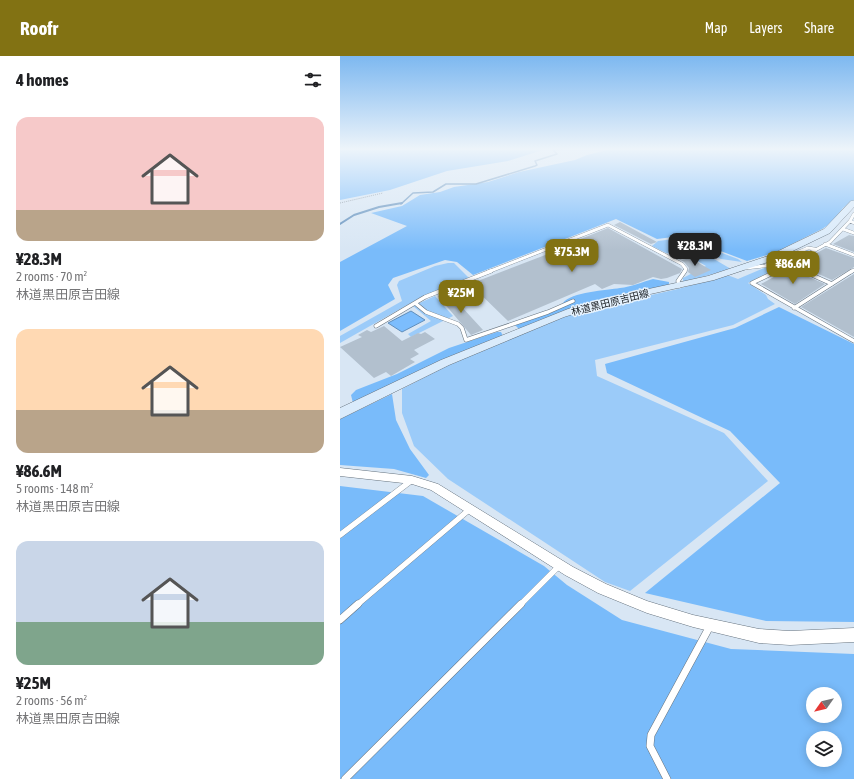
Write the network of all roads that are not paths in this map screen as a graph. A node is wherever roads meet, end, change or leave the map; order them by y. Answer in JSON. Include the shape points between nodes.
{"nodes":[{"id":1,"x":854,"y":203,"type":"edge"},
{"id":2,"x":854,"y":214,"type":"edge"},
{"id":3,"x":850,"y":221,"type":"junction"},
{"id":4,"x":854,"y":223,"type":"edge"},
{"id":5,"x":843,"y":229,"type":"junction"},
{"id":6,"x":854,"y":233,"type":"edge"},
{"id":7,"x":826,"y":244,"type":"junction"},
{"id":8,"x":815,"y":249,"type":"junction"},
{"id":9,"x":854,"y":255,"type":"edge"},
{"id":10,"x":790,"y":265,"type":"junction"},
{"id":11,"x":742,"y":268,"type":"junction"},
{"id":12,"x":854,"y":270,"type":"edge"},
{"id":13,"x":832,"y":284,"type":"junction"},
{"id":14,"x":679,"y":286,"type":"junction"},
{"id":15,"x":573,"y":301,"type":"dead end"},
{"id":16,"x":415,"y":303,"type":"junction"},
{"id":17,"x":794,"y":308,"type":"junction"},
{"id":18,"x":376,"y":326,"type":"dead end"},
{"id":19,"x":506,"y":326,"type":"junction"},
{"id":20,"x":513,"y":334,"type":"junction"},
{"id":21,"x":854,"y":341,"type":"edge"},
{"id":22,"x":340,"y":414,"type":"edge"},
{"id":23,"x":340,"y":472,"type":"edge"},
{"id":24,"x":412,"y":480,"type":"junction"},
{"id":25,"x":470,"y":510,"type":"junction"},
{"id":26,"x":340,"y":534,"type":"edge"},
{"id":27,"x":560,"y":565,"type":"junction"},
{"id":28,"x":340,"y":620,"type":"edge"},
{"id":29,"x":710,"y":626,"type":"junction"},
{"id":30,"x":854,"y":635,"type":"edge"},
{"id":31,"x":345,"y":779,"type":"edge"},
{"id":32,"x":667,"y":779,"type":"edge"}],
"edges":[{"from":1,"to":11,"type":"street","name":"林道黒田原吉田線","via":[[837,223],[819,235]]},
{"from":2,"to":3,"type":"lane"},
{"from":3,"to":4,"type":"lane"},
{"from":3,"to":5,"type":"lane"},
{"from":5,"to":6,"type":"lane"},
{"from":5,"to":7,"type":"lane"},
{"from":7,"to":8,"type":"lane"},
{"from":7,"to":9,"type":"lane"},
{"from":8,"to":10,"type":"lane"},
{"from":8,"to":11,"type":"lane","via":[[808,248],[766,266]]},
{"from":10,"to":13,"type":"lane"},
{"from":10,"to":17,"type":"lane","via":[[752,283]]},
{"from":11,"to":14,"type":"street","name":"林道黒田原吉田線"},
{"from":12,"to":13,"type":"lane"},
{"from":13,"to":17,"type":"lane"},
{"from":14,"to":16,"type":"lane","via":[[678,281],[686,269],[682,264],[608,225],[431,294]]},
{"from":14,"to":20,"type":"street","name":"林道黒田原吉田線","via":[[592,305]]},
{"from":15,"to":19,"type":"lane"},
{"from":16,"to":18,"type":"lane"},
{"from":16,"to":19,"type":"lane","via":[[426,312],[458,324],[466,340]]},
{"from":17,"to":21,"type":"lane"},
{"from":19,"to":20,"type":"lane"},
{"from":20,"to":22,"type":"street","name":"林道黒田原吉田線","via":[[387,390]]},
{"from":23,"to":24,"type":"street"},
{"from":24,"to":25,"type":"street","via":[[434,487]]},
{"from":24,"to":26,"type":"lane"},
{"from":25,"to":27,"type":"street"},
{"from":25,"to":28,"type":"lane"},
{"from":27,"to":29,"type":"street","via":[[602,589],[647,607]]},
{"from":27,"to":31,"type":"lane"},
{"from":29,"to":30,"type":"street","via":[[759,636],[790,638]]},
{"from":29,"to":32,"type":"lane","via":[[650,735],[650,746]]}]}
